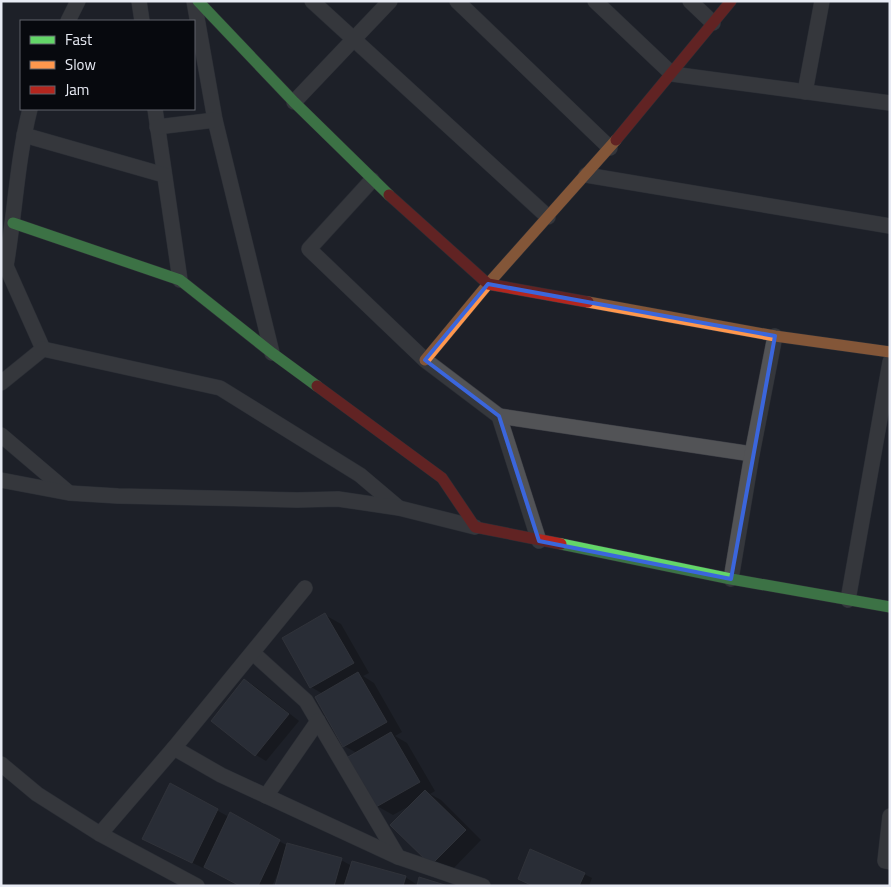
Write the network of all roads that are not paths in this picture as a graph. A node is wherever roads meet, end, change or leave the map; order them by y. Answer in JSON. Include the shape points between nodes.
{"nodes":[{"id":1,"x":78,"y":1,"type":"edge"},
{"id":2,"x":140,"y":1,"type":"edge"},
{"id":3,"x":196,"y":1,"type":"edge"},
{"id":4,"x":312,"y":1,"type":"edge"},
{"id":5,"x":390,"y":1,"type":"edge"},
{"id":6,"x":457,"y":1,"type":"edge"},
{"id":7,"x":595,"y":1,"type":"edge"},
{"id":8,"x":690,"y":1,"type":"edge"},
{"id":9,"x":731,"y":1,"type":"edge"},
{"id":10,"x":822,"y":1,"type":"edge"},
{"id":11,"x":214,"y":8,"type":"edge"},
{"id":12,"x":68,"y":20,"type":"edge"},
{"id":13,"x":142,"y":20,"type":"edge"},
{"id":14,"x":713,"y":23,"type":"junction"},
{"id":15,"x":354,"y":39,"type":"junction"},
{"id":16,"x":202,"y":48,"type":"junction"},
{"id":17,"x":672,"y":74,"type":"junction"},
{"id":18,"x":805,"y":92,"type":"junction"},
{"id":19,"x":294,"y":102,"type":"junction"},
{"id":20,"x":890,"y":103,"type":"edge"},
{"id":21,"x":30,"y":110,"type":"edge"},
{"id":22,"x":154,"y":110,"type":"edge"},
{"id":23,"x":215,"y":120,"type":"junction"},
{"id":24,"x":157,"y":127,"type":"junction"},
{"id":25,"x":24,"y":135,"type":"junction"},
{"id":26,"x":610,"y":148,"type":"junction"},
{"id":27,"x":586,"y":175,"type":"junction"},
{"id":28,"x":164,"y":176,"type":"junction"},
{"id":29,"x":372,"y":180,"type":"junction"},
{"id":30,"x":548,"y":217,"type":"junction"},
{"id":31,"x":13,"y":223,"type":"junction"},
{"id":32,"x":890,"y":226,"type":"edge"},
{"id":33,"x":4,"y":263,"type":"edge"},
{"id":34,"x":180,"y":280,"type":"junction"},
{"id":35,"x":488,"y":284,"type":"junction"},
{"id":36,"x":775,"y":336,"type":"junction"},
{"id":37,"x":43,"y":349,"type":"junction"},
{"id":38,"x":272,"y":352,"type":"junction"},
{"id":39,"x":890,"y":352,"type":"edge"},
{"id":40,"x":425,"y":360,"type":"junction"},
{"id":41,"x":890,"y":362,"type":"edge"},
{"id":42,"x":1,"y":383,"type":"edge"},
{"id":43,"x":886,"y":402,"type":"edge"},
{"id":44,"x":499,"y":416,"type":"junction"},
{"id":45,"x":1,"y":435,"type":"edge"},
{"id":46,"x":752,"y":454,"type":"junction"},
{"id":47,"x":3,"y":482,"type":"edge"},
{"id":48,"x":69,"y":493,"type":"junction"},
{"id":49,"x":399,"y":508,"type":"junction"},
{"id":50,"x":475,"y":527,"type":"junction"},
{"id":51,"x":539,"y":541,"type":"junction"},
{"id":52,"x":731,"y":579,"type":"junction"},
{"id":53,"x":305,"y":588,"type":"dead end"},
{"id":54,"x":848,"y":600,"type":"junction"},
{"id":55,"x":890,"y":607,"type":"edge"},
{"id":56,"x":253,"y":653,"type":"junction"},
{"id":57,"x":318,"y":721,"type":"junction"},
{"id":58,"x":174,"y":748,"type":"junction"},
{"id":59,"x":1,"y":764,"type":"edge"},
{"id":60,"x":266,"y":796,"type":"junction"},
{"id":61,"x":890,"y":816,"type":"edge"},
{"id":62,"x":100,"y":834,"type":"junction"},
{"id":63,"x":398,"y":858,"type":"junction"},
{"id":64,"x":890,"y":862,"type":"edge"},
{"id":65,"x":197,"y":886,"type":"edge"},
{"id":66,"x":483,"y":886,"type":"edge"}],
"edges":[{"from":1,"to":12,"type":"street"},
{"from":2,"to":13,"type":"street"},
{"from":3,"to":11,"type":"street"},
{"from":3,"to":16,"type":"street"},
{"from":4,"to":15,"type":"street"},
{"from":5,"to":15,"type":"street"},
{"from":6,"to":26,"type":"street"},
{"from":7,"to":17,"type":"street"},
{"from":8,"to":14,"type":"street"},
{"from":9,"to":14,"type":"street"},
{"from":10,"to":18,"type":"street"},
{"from":11,"to":16,"type":"street"},
{"from":11,"to":19,"type":"street"},
{"from":14,"to":17,"type":"street"},
{"from":15,"to":19,"type":"street"},
{"from":15,"to":30,"type":"street"},
{"from":16,"to":23,"type":"street"},
{"from":17,"to":18,"type":"street"},
{"from":17,"to":26,"type":"street"},
{"from":18,"to":20,"type":"street"},
{"from":19,"to":29,"type":"street"},
{"from":21,"to":25,"type":"street"},
{"from":22,"to":24,"type":"street"},
{"from":23,"to":24,"type":"street"},
{"from":23,"to":38,"type":"street"},
{"from":24,"to":28,"type":"street"},
{"from":25,"to":28,"type":"street"},
{"from":25,"to":31,"type":"street"},
{"from":26,"to":27,"type":"street"},
{"from":27,"to":30,"type":"street"},
{"from":27,"to":32,"type":"street"},
{"from":28,"to":34,"type":"street"},
{"from":29,"to":35,"type":"street"},
{"from":29,"to":40,"type":"street","via":[[309,248]]},
{"from":30,"to":35,"type":"street"},
{"from":31,"to":33,"type":"street"},
{"from":31,"to":34,"type":"street"},
{"from":33,"to":37,"type":"street"},
{"from":34,"to":38,"type":"street"},
{"from":35,"to":36,"type":"street"},
{"from":35,"to":40,"type":"street"},
{"from":36,"to":39,"type":"street"},
{"from":36,"to":46,"type":"street"},
{"from":37,"to":42,"type":"street"},
{"from":37,"to":49,"type":"street","via":[[220,388],[360,475]]},
{"from":38,"to":50,"type":"street","via":[[442,478]]},
{"from":40,"to":44,"type":"street"},
{"from":41,"to":43,"type":"street"},
{"from":43,"to":54,"type":"street"},
{"from":44,"to":46,"type":"street"},
{"from":44,"to":51,"type":"street"},
{"from":45,"to":48,"type":"street"},
{"from":46,"to":52,"type":"street"},
{"from":47,"to":48,"type":"street"},
{"from":48,"to":49,"type":"street","via":[[338,499]]},
{"from":49,"to":50,"type":"street"},
{"from":50,"to":51,"type":"street"},
{"from":51,"to":52,"type":"street"},
{"from":52,"to":54,"type":"street"},
{"from":53,"to":56,"type":"street"},
{"from":54,"to":55,"type":"street"},
{"from":56,"to":57,"type":"street","via":[[306,701]]},
{"from":56,"to":58,"type":"street"},
{"from":57,"to":60,"type":"street"},
{"from":57,"to":63,"type":"street"},
{"from":58,"to":60,"type":"street"},
{"from":58,"to":62,"type":"street"},
{"from":59,"to":62,"type":"street","via":[[38,794]]},
{"from":60,"to":63,"type":"street"},
{"from":61,"to":64,"type":"street","via":[[885,861]]},
{"from":62,"to":65,"type":"street"},
{"from":63,"to":66,"type":"street"}]}
